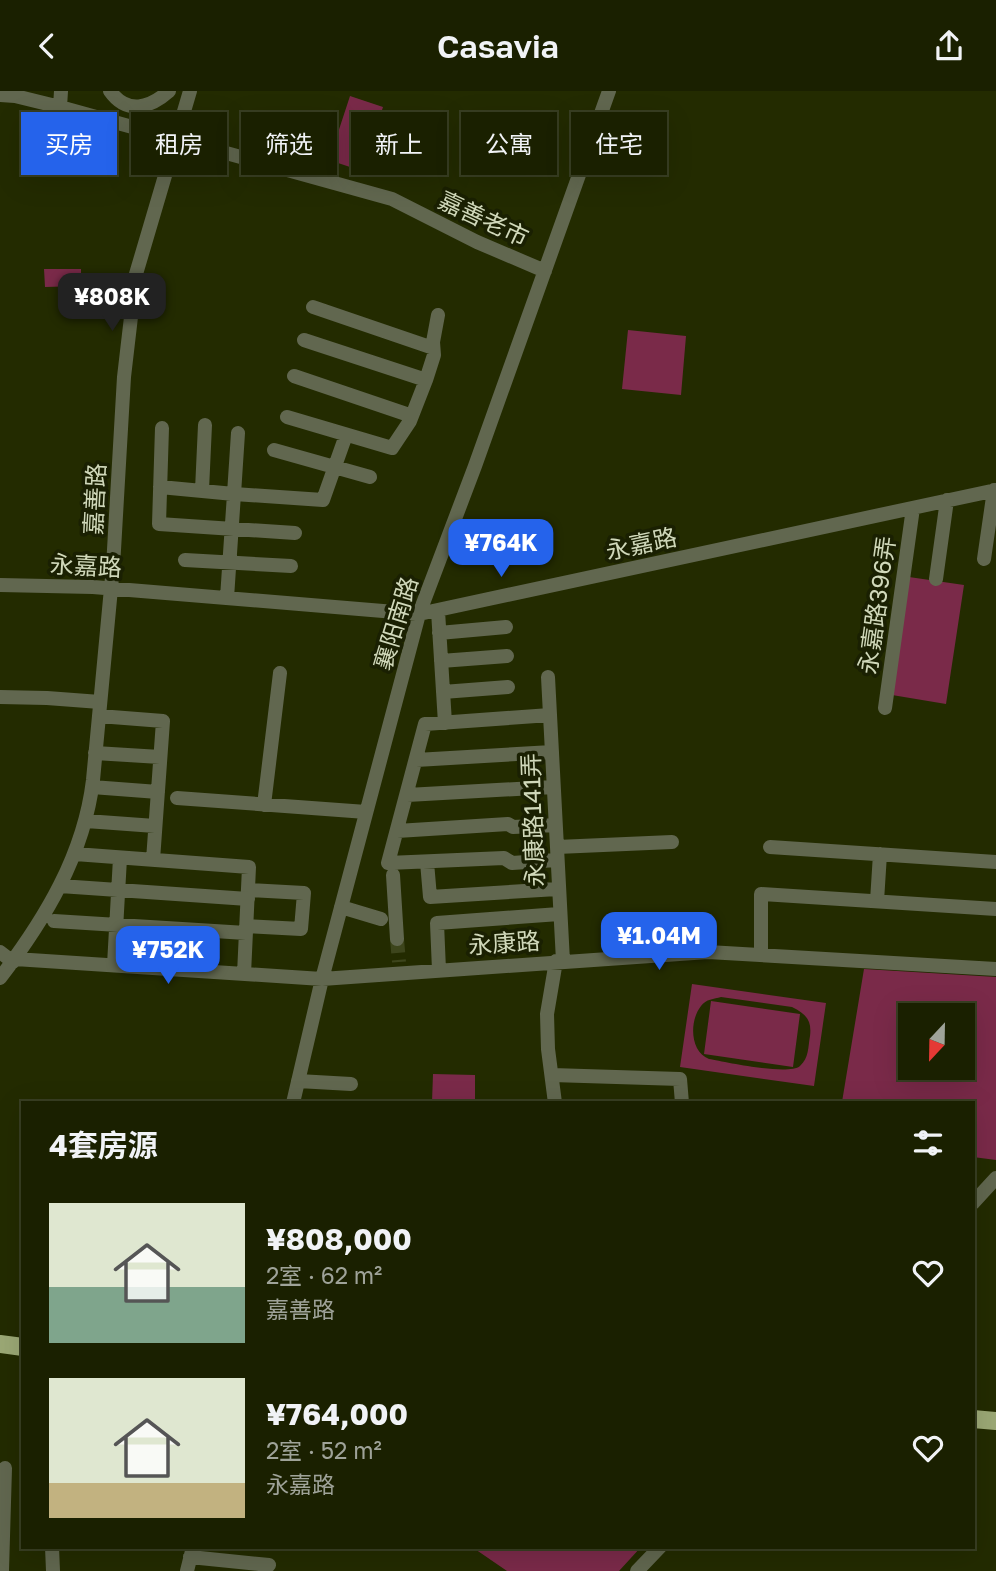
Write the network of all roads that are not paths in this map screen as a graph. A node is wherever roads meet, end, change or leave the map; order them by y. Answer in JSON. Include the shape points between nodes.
{"nodes":[{"id":1,"x":61,"y":91,"type":"edge"},
{"id":2,"x":110,"y":91,"type":"edge"},
{"id":3,"x":169,"y":91,"type":"edge"},
{"id":4,"x":190,"y":91,"type":"edge"},
{"id":5,"x":609,"y":91,"type":"edge"},
{"id":6,"x":10,"y":94,"type":"edge"},
{"id":7,"x":60,"y":107,"type":"junction"},
{"id":8,"x":184,"y":112,"type":"edge"},
{"id":9,"x":131,"y":128,"type":"edge"},
{"id":10,"x":227,"y":155,"type":"edge"},
{"id":11,"x":166,"y":175,"type":"edge"},
{"id":12,"x":545,"y":271,"type":"junction"},
{"id":13,"x":313,"y":307,"type":"dead end"},
{"id":14,"x":438,"y":316,"type":"dead end"},
{"id":15,"x":303,"y":340,"type":"dead end"},
{"id":16,"x":433,"y":348,"type":"junction"},
{"id":17,"x":294,"y":376,"type":"dead end"},
{"id":18,"x":426,"y":380,"type":"junction"},
{"id":19,"x":412,"y":416,"type":"junction"},
{"id":20,"x":287,"y":417,"type":"dead end"},
{"id":21,"x":205,"y":425,"type":"dead end"},
{"id":22,"x":162,"y":428,"type":"dead end"},
{"id":23,"x":239,"y":433,"type":"dead end"},
{"id":24,"x":346,"y":435,"type":"junction"},
{"id":25,"x":274,"y":450,"type":"dead end"},
{"id":26,"x":335,"y":466,"type":"junction"},
{"id":27,"x":370,"y":477,"type":"dead end"},
{"id":28,"x":160,"y":487,"type":"junction"},
{"id":29,"x":995,"y":490,"type":"edge"},
{"id":30,"x":202,"y":491,"type":"junction"},
{"id":31,"x":234,"y":494,"type":"junction"},
{"id":32,"x":947,"y":500,"type":"junction"},
{"id":33,"x":913,"y":508,"type":"junction"},
{"id":34,"x":232,"y":528,"type":"junction"},
{"id":35,"x":295,"y":533,"type":"dead end"},
{"id":36,"x":984,"y":559,"type":"dead end"},
{"id":37,"x":185,"y":560,"type":"dead end"},
{"id":38,"x":229,"y":563,"type":"junction"},
{"id":39,"x":291,"y":566,"type":"dead end"},
{"id":40,"x":936,"y":579,"type":"dead end"},
{"id":41,"x":0,"y":585,"type":"edge"},
{"id":42,"x":111,"y":589,"type":"junction"},
{"id":43,"x":227,"y":598,"type":"junction"},
{"id":44,"x":438,"y":611,"type":"junction"},
{"id":45,"x":419,"y":614,"type":"junction"},
{"id":46,"x":506,"y":627,"type":"dead end"},
{"id":47,"x":439,"y":633,"type":"junction"},
{"id":48,"x":507,"y":656,"type":"dead end"},
{"id":49,"x":441,"y":661,"type":"junction"},
{"id":50,"x":280,"y":673,"type":"dead end"},
{"id":51,"x":548,"y":677,"type":"dead end"},
{"id":52,"x":508,"y":687,"type":"dead end"},
{"id":53,"x":443,"y":692,"type":"junction"},
{"id":54,"x":0,"y":697,"type":"edge"},
{"id":55,"x":885,"y":708,"type":"dead end"},
{"id":56,"x":100,"y":709,"type":"junction"},
{"id":57,"x":550,"y":715,"type":"junction"},
{"id":58,"x":444,"y":723,"type":"junction"},
{"id":59,"x":552,"y":752,"type":"junction"},
{"id":60,"x":95,"y":753,"type":"junction"},
{"id":61,"x":160,"y":757,"type":"junction"},
{"id":62,"x":416,"y":760,"type":"junction"},
{"id":63,"x":92,"y":787,"type":"junction"},
{"id":64,"x":553,"y":787,"type":"junction"},
{"id":65,"x":158,"y":792,"type":"junction"},
{"id":66,"x":407,"y":795,"type":"junction"},
{"id":67,"x":177,"y":798,"type":"dead end"},
{"id":68,"x":264,"y":805,"type":"junction"},
{"id":69,"x":366,"y":812,"type":"junction"},
{"id":70,"x":86,"y":821,"type":"junction"},
{"id":71,"x":155,"y":825,"type":"junction"},
{"id":72,"x":555,"y":825,"type":"junction"},
{"id":73,"x":397,"y":831,"type":"junction"},
{"id":74,"x":672,"y":842,"type":"dead end"},
{"id":75,"x":770,"y":848,"type":"dead end"},
{"id":76,"x":556,"y":853,"type":"junction"},
{"id":77,"x":75,"y":854,"type":"junction"},
{"id":78,"x":880,"y":854,"type":"junction"},
{"id":79,"x":120,"y":858,"type":"junction"},
{"id":80,"x":153,"y":860,"type":"junction"},
{"id":81,"x":427,"y":862,"type":"junction"},
{"id":82,"x":996,"y":862,"type":"edge"},
{"id":83,"x":393,"y":875,"type":"dead end"},
{"id":84,"x":60,"y":886,"type":"junction"},
{"id":85,"x":557,"y":889,"type":"junction"},
{"id":86,"x":118,"y":891,"type":"junction"},
{"id":87,"x":248,"y":895,"type":"junction"},
{"id":88,"x":877,"y":901,"type":"junction"},
{"id":89,"x":341,"y":907,"type":"junction"},
{"id":90,"x":996,"y":909,"type":"edge"},
{"id":91,"x":559,"y":914,"type":"junction"},
{"id":92,"x":381,"y":919,"type":"dead end"},
{"id":93,"x":54,"y":921,"type":"dead end"},
{"id":94,"x":116,"y":925,"type":"junction"},
{"id":95,"x":246,"y":930,"type":"junction"},
{"id":96,"x":397,"y":939,"type":"tunnel mouth"},
{"id":97,"x":0,"y":952,"type":"edge"},
{"id":98,"x":761,"y":955,"type":"junction"},
{"id":99,"x":14,"y":960,"type":"junction"},
{"id":100,"x":559,"y":961,"type":"junction"},
{"id":101,"x":114,"y":965,"type":"junction"},
{"id":102,"x":996,"y":969,"type":"edge"},
{"id":103,"x":439,"y":970,"type":"junction"},
{"id":104,"x":244,"y":974,"type":"junction"},
{"id":105,"x":0,"y":978,"type":"edge"},
{"id":106,"x":322,"y":979,"type":"junction"},
{"id":107,"x":552,"y":1075,"type":"junction"},
{"id":108,"x":298,"y":1081,"type":"junction"},
{"id":109,"x":351,"y":1084,"type":"dead end"},
{"id":110,"x":293,"y":1101,"type":"edge"},
{"id":111,"x":555,"y":1101,"type":"edge"},
{"id":112,"x":682,"y":1101,"type":"edge"},
{"id":113,"x":996,"y":1178,"type":"edge"},
{"id":114,"x":975,"y":1201,"type":"edge"},
{"id":115,"x":0,"y":1344,"type":"edge"},
{"id":116,"x":21,"y":1347,"type":"edge"},
{"id":117,"x":975,"y":1419,"type":"edge"},
{"id":118,"x":996,"y":1421,"type":"edge"},
{"id":119,"x":5,"y":1468,"type":"dead end"},
{"id":120,"x":52,"y":1549,"type":"edge"},
{"id":121,"x":658,"y":1549,"type":"edge"},
{"id":122,"x":190,"y":1558,"type":"edge"},
{"id":123,"x":269,"y":1565,"type":"dead end"},
{"id":124,"x":2,"y":1571,"type":"edge"},
{"id":125,"x":53,"y":1571,"type":"edge"},
{"id":126,"x":637,"y":1571,"type":"edge"}],
"edges":[{"from":1,"to":7,"type":"street"},
{"from":2,"to":3,"type":"street","via":[[130,108],[157,102]]},
{"from":4,"to":8,"type":"street","name":"嘉善路"},
{"from":5,"to":12,"type":"street","name":"襄阳南路"},
{"from":6,"to":7,"type":"street","name":"嘉善老市"},
{"from":7,"to":9,"type":"street","name":"嘉善老市"},
{"from":10,"to":12,"type":"street","name":"嘉善老市","via":[[391,199]]},
{"from":11,"to":42,"type":"street","name":"嘉善路","via":[[136,274],[124,377]]},
{"from":12,"to":45,"type":"street","name":"襄阳南路"},
{"from":13,"to":16,"type":"street"},
{"from":14,"to":16,"type":"street"},
{"from":15,"to":18,"type":"street"},
{"from":16,"to":18,"type":"street"},
{"from":17,"to":19,"type":"street"},
{"from":18,"to":19,"type":"street"},
{"from":19,"to":24,"type":"street","via":[[392,448]]},
{"from":20,"to":24,"type":"street"},
{"from":21,"to":30,"type":"street"},
{"from":22,"to":28,"type":"street"},
{"from":23,"to":31,"type":"street"},
{"from":24,"to":26,"type":"street"},
{"from":25,"to":26,"type":"street"},
{"from":26,"to":27,"type":"street"},
{"from":26,"to":31,"type":"street","via":[[323,500]]},
{"from":28,"to":30,"type":"street"},
{"from":28,"to":34,"type":"street","via":[[159,524]]},
{"from":29,"to":32,"type":"street","name":"永嘉路"},
{"from":29,"to":36,"type":"street"},
{"from":30,"to":31,"type":"street"},
{"from":31,"to":34,"type":"street"},
{"from":32,"to":33,"type":"street","name":"永嘉路"},
{"from":32,"to":40,"type":"street"},
{"from":33,"to":44,"type":"street","name":"永嘉路"},
{"from":33,"to":55,"type":"street","name":"永嘉路396弄"},
{"from":34,"to":35,"type":"street"},
{"from":34,"to":38,"type":"street"},
{"from":37,"to":38,"type":"street"},
{"from":38,"to":39,"type":"street"},
{"from":38,"to":43,"type":"street"},
{"from":41,"to":42,"type":"street","name":"永嘉路"},
{"from":42,"to":43,"type":"street","name":"永嘉路"},
{"from":42,"to":56,"type":"street","name":"嘉善路"},
{"from":43,"to":45,"type":"street","name":"永嘉路"},
{"from":44,"to":45,"type":"street","name":"永嘉路"},
{"from":44,"to":47,"type":"street"},
{"from":45,"to":69,"type":"street","name":"襄阳南路"},
{"from":46,"to":47,"type":"street"},
{"from":47,"to":49,"type":"street"},
{"from":48,"to":49,"type":"street"},
{"from":49,"to":53,"type":"street"},
{"from":50,"to":68,"type":"street"},
{"from":51,"to":57,"type":"street","name":"永康路141弄"},
{"from":52,"to":53,"type":"street"},
{"from":53,"to":58,"type":"street"},
{"from":54,"to":56,"type":"street","via":[[47,698]]},
{"from":56,"to":60,"type":"street","name":"嘉善路"},
{"from":56,"to":61,"type":"street","via":[[163,721]]},
{"from":57,"to":58,"type":"street"},
{"from":57,"to":59,"type":"street","name":"永康路141弄"},
{"from":58,"to":62,"type":"street","via":[[425,724]]},
{"from":59,"to":62,"type":"street"},
{"from":59,"to":64,"type":"street","name":"永康路141弄"},
{"from":60,"to":61,"type":"street"},
{"from":60,"to":63,"type":"street","name":"嘉善路"},
{"from":61,"to":65,"type":"street"},
{"from":62,"to":66,"type":"street"},
{"from":63,"to":65,"type":"street"},
{"from":63,"to":70,"type":"street","name":"嘉善路"},
{"from":64,"to":66,"type":"street"},
{"from":64,"to":72,"type":"street","name":"永康路141弄"},
{"from":65,"to":71,"type":"street"},
{"from":66,"to":73,"type":"street"},
{"from":67,"to":68,"type":"street"},
{"from":68,"to":69,"type":"street"},
{"from":69,"to":89,"type":"street","name":"襄阳南路"},
{"from":70,"to":71,"type":"street"},
{"from":70,"to":77,"type":"street","name":"嘉善路"},
{"from":71,"to":80,"type":"street"},
{"from":72,"to":73,"type":"street"},
{"from":72,"to":76,"type":"street","name":"永康路141弄"},
{"from":73,"to":81,"type":"street","via":[[388,863]]},
{"from":74,"to":76,"type":"street"},
{"from":75,"to":78,"type":"street"},
{"from":76,"to":81,"type":"street","via":[[512,863],[503,858]]},
{"from":76,"to":85,"type":"street","name":"永康路141弄"},
{"from":77,"to":79,"type":"street"},
{"from":77,"to":84,"type":"street","name":"嘉善路"},
{"from":78,"to":82,"type":"street"},
{"from":78,"to":88,"type":"street"},
{"from":79,"to":80,"type":"street"},
{"from":79,"to":86,"type":"street"},
{"from":80,"to":87,"type":"street","via":[[249,867]]},
{"from":81,"to":85,"type":"street","via":[[430,897]]},
{"from":83,"to":96,"type":"street"},
{"from":84,"to":86,"type":"street"},
{"from":84,"to":99,"type":"street","name":"嘉善路"},
{"from":85,"to":91,"type":"street","name":"永康路141弄"},
{"from":86,"to":87,"type":"street"},
{"from":86,"to":94,"type":"street"},
{"from":87,"to":95,"type":"street"},
{"from":87,"to":95,"type":"street","via":[[304,893],[303,917],[301,929]]},
{"from":88,"to":90,"type":"street"},
{"from":88,"to":98,"type":"street","via":[[761,894]]},
{"from":89,"to":92,"type":"street"},
{"from":89,"to":106,"type":"street","name":"襄阳南路"},
{"from":91,"to":100,"type":"street","name":"永康路141弄"},
{"from":91,"to":103,"type":"street","via":[[437,923]]},
{"from":93,"to":94,"type":"street"},
{"from":94,"to":95,"type":"street"},
{"from":94,"to":101,"type":"street"},
{"from":95,"to":104,"type":"street"},
{"from":97,"to":99,"type":"street"},
{"from":98,"to":100,"type":"street","name":"永康路","via":[[708,952]]},
{"from":98,"to":102,"type":"street","name":"永康路"},
{"from":99,"to":101,"type":"street","name":"永康路"},
{"from":99,"to":105,"type":"street","name":"嘉善路"},
{"from":100,"to":103,"type":"street","name":"永康路"},
{"from":100,"to":107,"type":"street","name":"永康路141弄","via":[[547,1014]]},
{"from":101,"to":104,"type":"street","name":"永康路"},
{"from":103,"to":106,"type":"street","name":"永康路","via":[[399,967]]},
{"from":104,"to":106,"type":"street","name":"永康路"},
{"from":106,"to":108,"type":"street","name":"襄阳南路"},
{"from":107,"to":111,"type":"street","name":"永康路141弄"},
{"from":107,"to":112,"type":"street","via":[[680,1079]]},
{"from":108,"to":109,"type":"street"},
{"from":108,"to":110,"type":"street","name":"襄阳南路"},
{"from":113,"to":114,"type":"street"},
{"from":115,"to":116,"type":"main road"},
{"from":117,"to":118,"type":"main road"},
{"from":119,"to":124,"type":"street"},
{"from":120,"to":125,"type":"street"},
{"from":121,"to":126,"type":"street"},
{"from":122,"to":123,"type":"street"}]}
